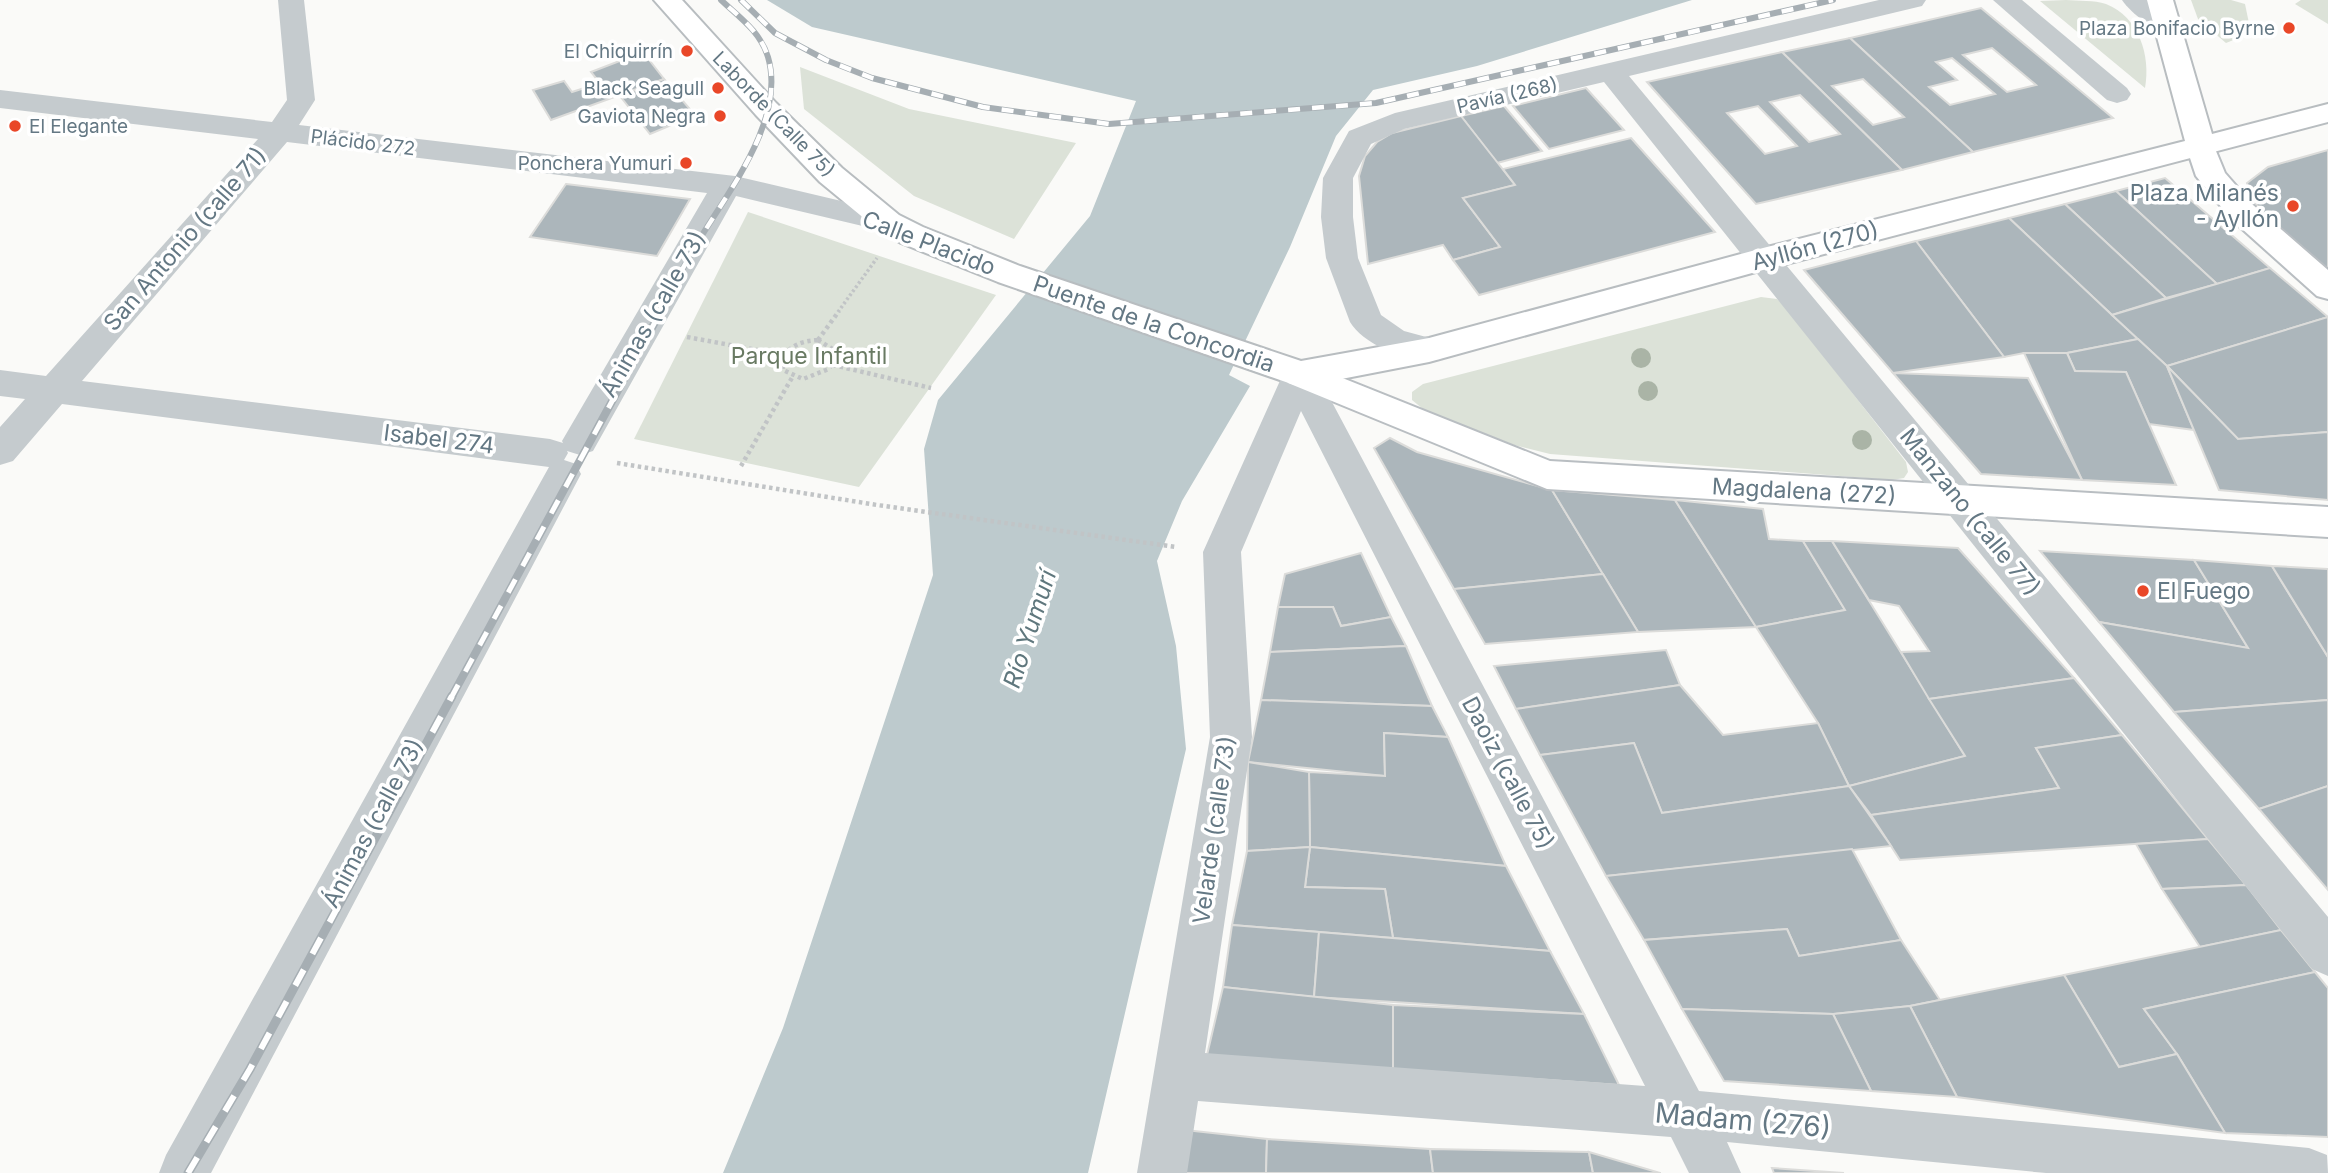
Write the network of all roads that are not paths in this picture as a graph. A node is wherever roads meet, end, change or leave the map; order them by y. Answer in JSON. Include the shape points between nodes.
{"nodes":[{"id":1,"x":290,"y":0,"type":"edge"},
{"id":2,"x":667,"y":0,"type":"edge"},
{"id":3,"x":1913,"y":0,"type":"edge"},
{"id":4,"x":2006,"y":0,"type":"edge"},
{"id":5,"x":2135,"y":0,"type":"edge"},
{"id":6,"x":2165,"y":12,"type":"edge"},
{"id":7,"x":1610,"y":71,"type":"junction"},
{"id":8,"x":2117,"y":94,"type":"dead end"},
{"id":9,"x":0,"y":99,"type":"edge"},
{"id":10,"x":2328,"y":113,"type":"edge"},
{"id":11,"x":279,"y":131,"type":"junction"},
{"id":12,"x":2201,"y":146,"type":"junction"},
{"id":13,"x":726,"y":186,"type":"junction"},
{"id":14,"x":893,"y":225,"type":"junction"},
{"id":15,"x":1763,"y":259,"type":"junction"},
{"id":16,"x":1009,"y":274,"type":"joint"},
{"id":17,"x":2328,"y":288,"type":"edge"},
{"id":18,"x":1429,"y":350,"type":"junction"},
{"id":19,"x":1287,"y":370,"type":"junction"},
{"id":20,"x":0,"y":383,"type":"edge"},
{"id":21,"x":53,"y":390,"type":"junction"},
{"id":22,"x":0,"y":451,"type":"edge"},
{"id":23,"x":564,"y":456,"type":"junction"},
{"id":24,"x":1961,"y":500,"type":"junction"},
{"id":25,"x":2328,"y":522,"type":"edge"},
{"id":26,"x":2328,"y":953,"type":"edge"},
{"id":27,"x":1176,"y":1074,"type":"junction"},
{"id":28,"x":1687,"y":1114,"type":"junction"},
{"id":29,"x":184,"y":1173,"type":"edge"},
{"id":30,"x":1162,"y":1173,"type":"edge"},
{"id":31,"x":1716,"y":1173,"type":"edge"},
{"id":32,"x":2309,"y":1173,"type":"edge"}],
"edges":[{"from":1,"to":11,"type":"street","name":"San Antonio (calle 71)","via":[[301,100]]},
{"from":2,"to":14,"type":"main road","name":"Laborde (Calle 75)","via":[[831,175]]},
{"from":3,"to":7,"type":"street","name":"Pavía (268)"},
{"from":4,"to":8,"type":"street"},
{"from":5,"to":6,"type":"street"},
{"from":6,"to":12,"type":"main road"},
{"from":7,"to":15,"type":"street","name":"Manzano (calle 77)"},
{"from":7,"to":18,"type":"street","name":"Pavía (268)","via":[[1395,122],[1359,138],[1338,178],[1342,258],[1367,322],[1393,340]]},
{"from":9,"to":11,"type":"street","name":"Plácido 272"},
{"from":10,"to":12,"type":"main road","name":"Ayllón (270)"},
{"from":11,"to":13,"type":"street","name":"Plácido 272"},
{"from":11,"to":21,"type":"street","name":"San Antonio (calle 71)"},
{"from":12,"to":15,"type":"main road","name":"Ayllón (270)"},
{"from":12,"to":17,"type":"main road","via":[[2211,176],[2242,212]]},
{"from":13,"to":14,"type":"street","name":"Calle Placido"},
{"from":13,"to":23,"type":"street","name":"Ánimas (calle 73)"},
{"from":14,"to":16,"type":"main road","name":"Calle Placido"},
{"from":15,"to":18,"type":"main road","name":"Ayllón (270)"},
{"from":15,"to":24,"type":"street","name":"Manzano (calle 77)"},
{"from":16,"to":19,"type":"main road","name":"Puente de la Concordia"},
{"from":18,"to":19,"type":"main road","name":"Ayllón (270)"},
{"from":19,"to":24,"type":"main road","name":"Magdalena (272)","via":[[1547,475]]},
{"from":19,"to":27,"type":"street","name":"Velarde (calle 73)","via":[[1222,552],[1231,737]]},
{"from":19,"to":28,"type":"street","name":"Daoiz (calle 75)"},
{"from":20,"to":21,"type":"street","name":"Isabel 274"},
{"from":21,"to":22,"type":"street","name":"San Antonio (calle 71)"},
{"from":21,"to":23,"type":"street","name":"Isabel 274"},
{"from":23,"to":29,"type":"street","name":"Ánimas (calle 73)"},
{"from":24,"to":25,"type":"main road","name":"Magdalena (272)"},
{"from":24,"to":26,"type":"street","name":"Manzano (calle 77)"},
{"from":27,"to":28,"type":"street","name":"Madam (276)"},
{"from":27,"to":30,"type":"street","name":"Velarde (calle 73)"},
{"from":28,"to":31,"type":"street","name":"Daoiz (calle 75)"},
{"from":28,"to":32,"type":"street","name":"Madam (276)"}]}
